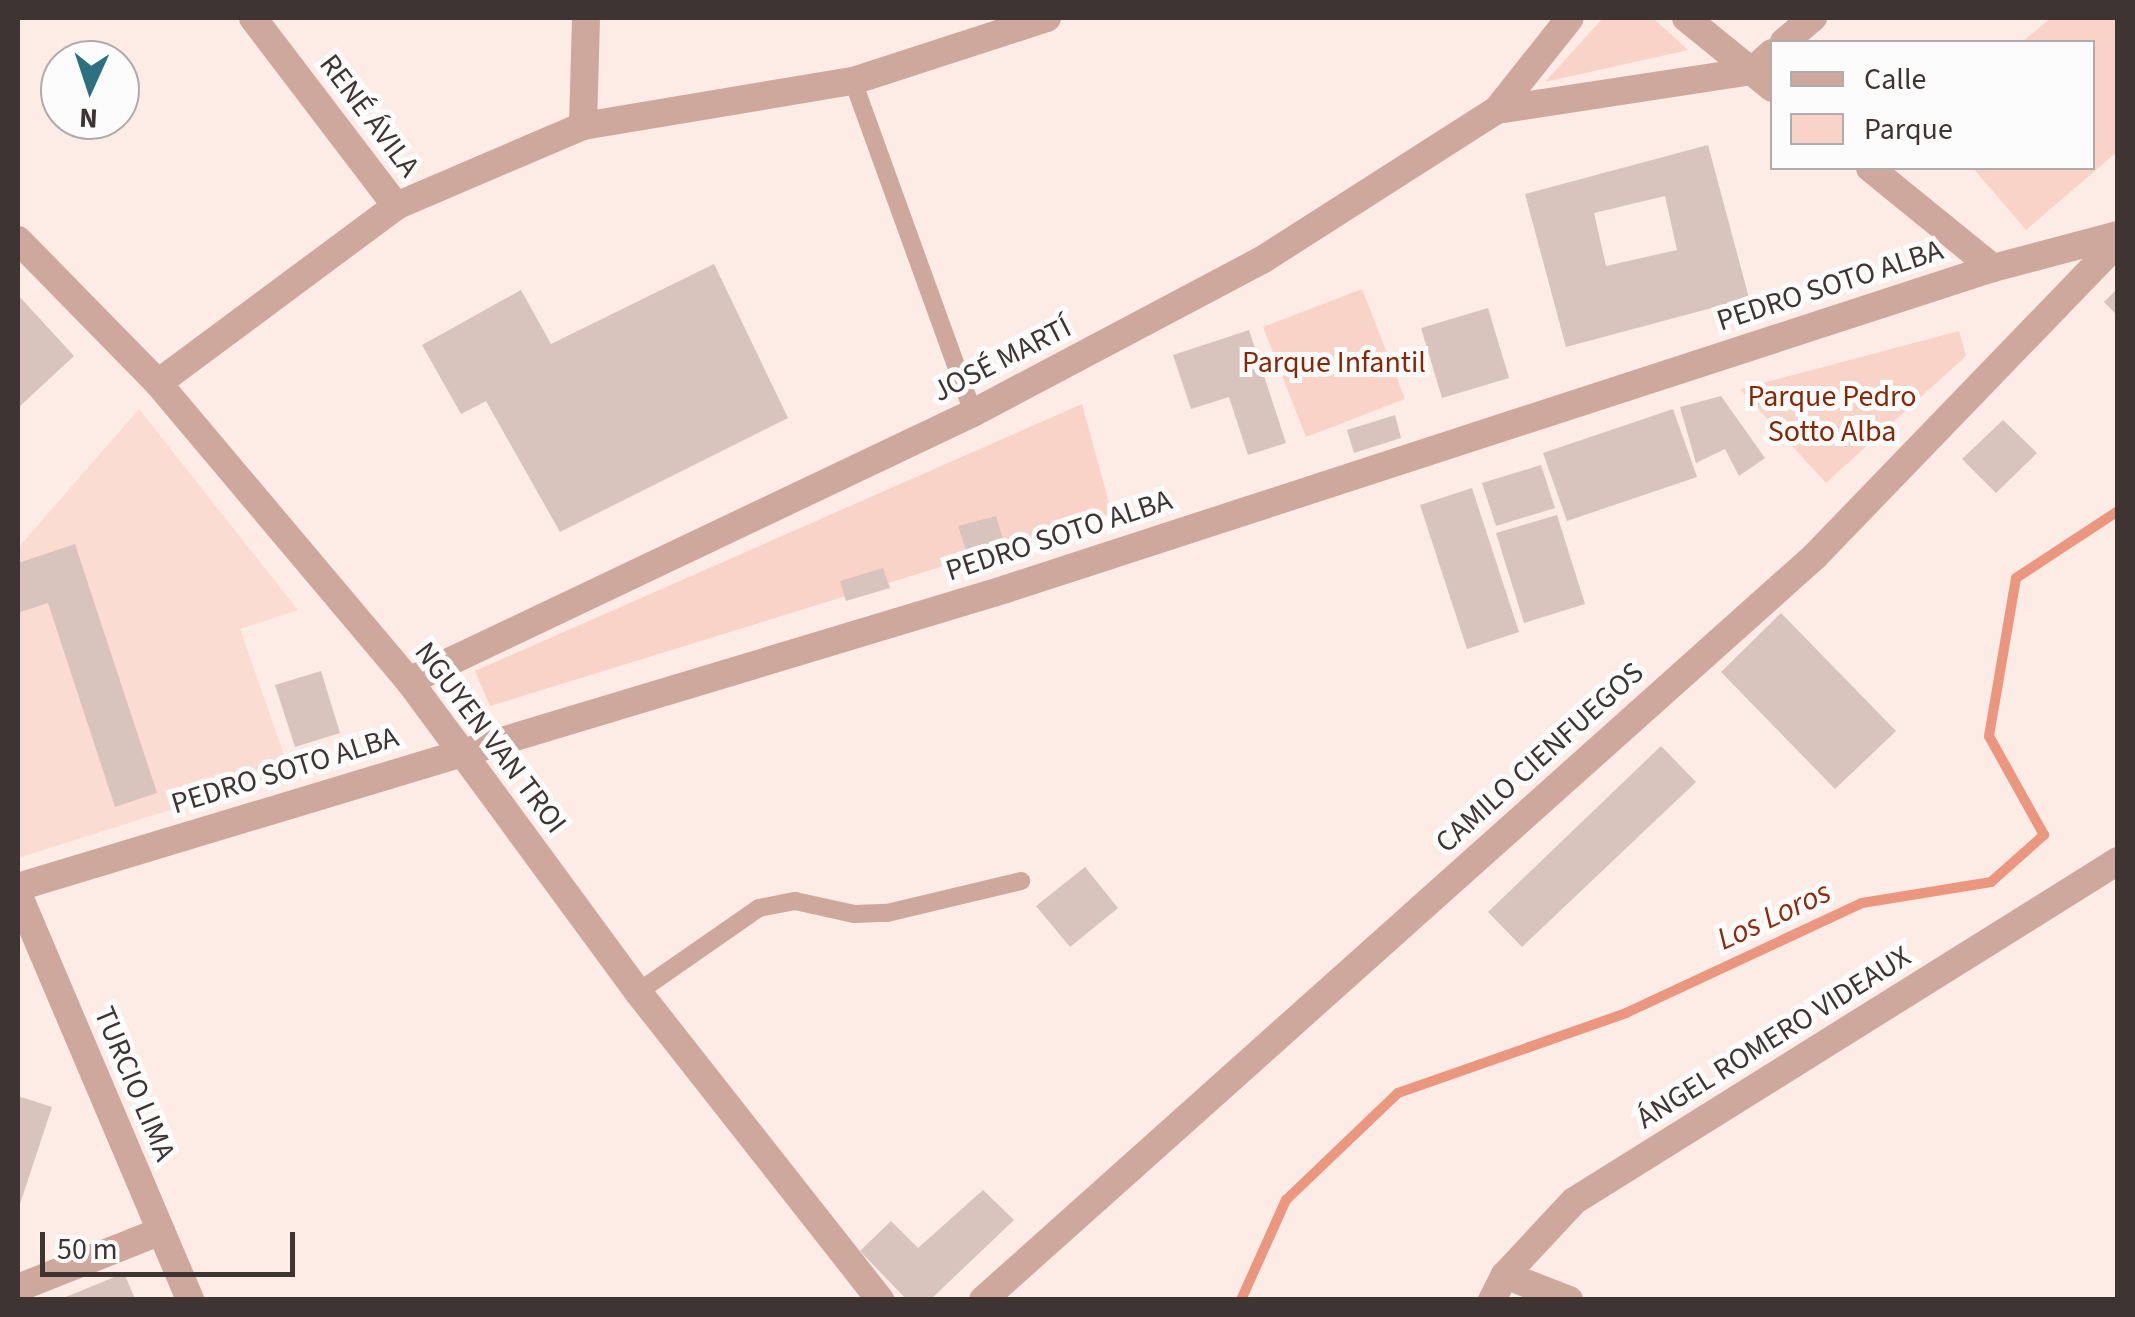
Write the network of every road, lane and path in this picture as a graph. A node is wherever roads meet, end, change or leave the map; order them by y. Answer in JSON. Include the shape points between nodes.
{"nodes":[{"id":1,"x":253,"y":18,"type":"edge"},
{"id":2,"x":586,"y":18,"type":"edge"},
{"id":3,"x":1046,"y":18,"type":"edge"},
{"id":4,"x":1570,"y":18,"type":"edge"},
{"id":5,"x":1686,"y":18,"type":"edge"},
{"id":6,"x":1812,"y":18,"type":"edge"},
{"id":7,"x":1786,"y":40,"type":"edge"},
{"id":8,"x":1766,"y":71,"type":"edge"},
{"id":9,"x":853,"y":81,"type":"junction"},
{"id":10,"x":1497,"y":110,"type":"junction"},
{"id":11,"x":583,"y":126,"type":"junction"},
{"id":12,"x":1872,"y":170,"type":"edge"},
{"id":13,"x":396,"y":206,"type":"junction"},
{"id":14,"x":2118,"y":239,"type":"edge"},
{"id":15,"x":18,"y":240,"type":"edge"},
{"id":16,"x":1993,"y":268,"type":"junction"},
{"id":17,"x":158,"y":382,"type":"junction"},
{"id":18,"x":973,"y":413,"type":"junction"},
{"id":19,"x":409,"y":680,"type":"junction"},
{"id":20,"x":461,"y":752,"type":"junction"},
{"id":21,"x":2118,"y":861,"type":"edge"},
{"id":22,"x":1021,"y":881,"type":"dead end"},
{"id":23,"x":18,"y":891,"type":"edge"},
{"id":24,"x":638,"y":992,"type":"junction"},
{"id":25,"x":160,"y":1230,"type":"junction"},
{"id":26,"x":1498,"y":1287,"type":"edge"},
{"id":27,"x":18,"y":1288,"type":"edge"},
{"id":28,"x":190,"y":1300,"type":"edge"},
{"id":29,"x":880,"y":1300,"type":"edge"},
{"id":30,"x":983,"y":1300,"type":"edge"},
{"id":31,"x":1569,"y":1300,"type":"edge"}],
"edges":[{"from":1,"to":13,"type":"street","name":"RENÉ ÁVILA"},
{"from":2,"to":11,"type":"street"},
{"from":3,"to":9,"type":"street"},
{"from":4,"to":10,"type":"street","name":"JOSÉ MARTÍ"},
{"from":5,"to":8,"type":"street"},
{"from":6,"to":7,"type":"street"},
{"from":8,"to":10,"type":"street"},
{"from":9,"to":11,"type":"street"},
{"from":9,"to":18,"type":"lane"},
{"from":10,"to":18,"type":"street","name":"JOSÉ MARTÍ","via":[[1262,260]]},
{"from":11,"to":13,"type":"street"},
{"from":12,"to":16,"type":"street"},
{"from":13,"to":17,"type":"street"},
{"from":14,"to":16,"type":"street","name":"PEDRO SOTO ALBA"},
{"from":14,"to":30,"type":"street","name":"CAMILO CIENFUEGOS","via":[[1814,556]]},
{"from":15,"to":17,"type":"street","name":"NGUYEN VAN TROI"},
{"from":16,"to":20,"type":"street","name":"PEDRO SOTO ALBA","via":[[1006,589]]},
{"from":17,"to":19,"type":"street","name":"NGUYEN VAN TROI"},
{"from":18,"to":19,"type":"street","name":"JOSÉ MARTÍ"},
{"from":19,"to":20,"type":"street","name":"NGUYEN VAN TROI"},
{"from":20,"to":23,"type":"street","name":"PEDRO SOTO ALBA"},
{"from":20,"to":24,"type":"street","name":"NGUYEN VAN TROI"},
{"from":21,"to":26,"type":"street","name":"ÁNGEL ROMERO VIDEAUX","via":[[1574,1201]]},
{"from":22,"to":24,"type":"lane","via":[[887,913],[854,914],[795,900],[759,908]]},
{"from":23,"to":25,"type":"street","name":"TURCIO LIMA"},
{"from":24,"to":29,"type":"street","name":"NGUYEN VAN TROI"},
{"from":25,"to":27,"type":"street"},
{"from":25,"to":28,"type":"street","name":"TURCIO LIMA"},
{"from":26,"to":31,"type":"street"}]}
